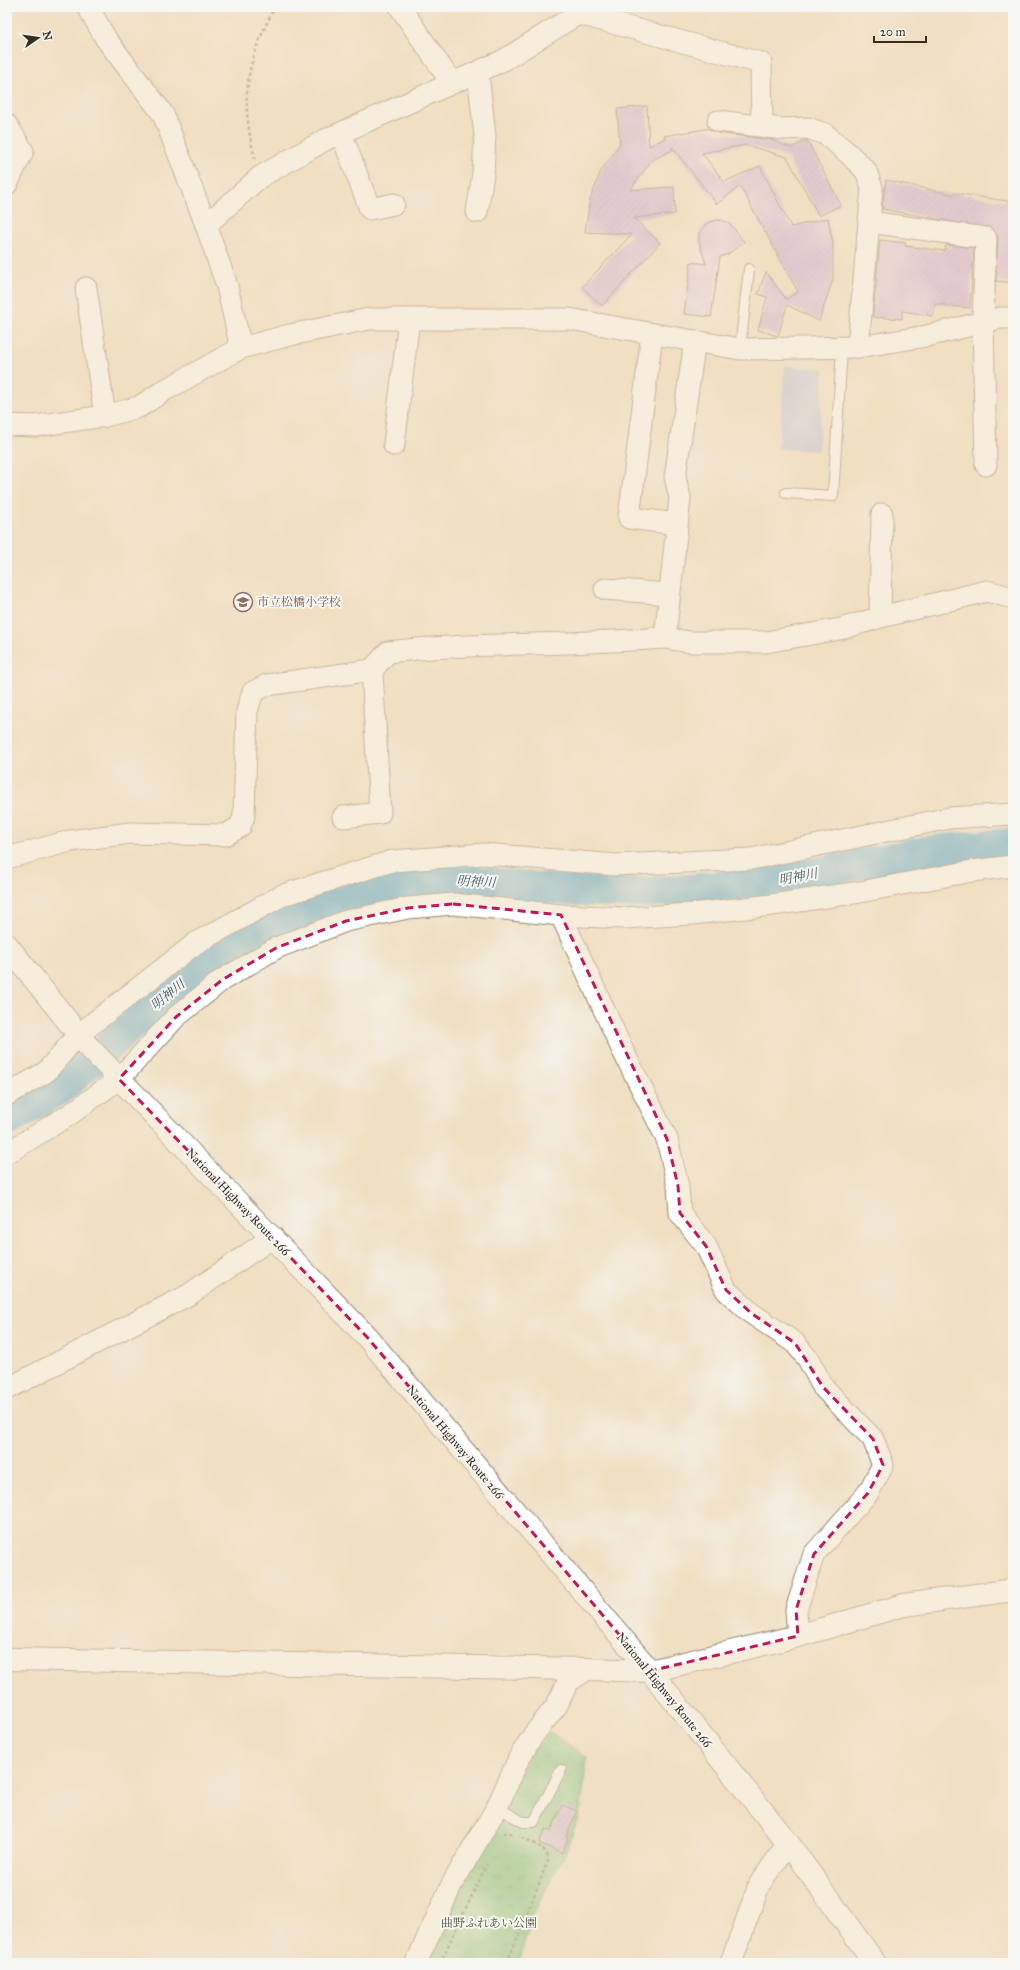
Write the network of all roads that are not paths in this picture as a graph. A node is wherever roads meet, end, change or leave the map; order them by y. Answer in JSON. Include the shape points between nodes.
{"nodes":[{"id":1,"x":88,"y":7,"type":"edge"},
{"id":2,"x":400,"y":7,"type":"edge"},
{"id":3,"x":584,"y":10,"type":"edge"},
{"id":4,"x":478,"y":73,"type":"junction"},
{"id":5,"x":451,"y":82,"type":"junction"},
{"id":6,"x":718,"y":121,"type":"dead end"},
{"id":7,"x":7,"y":125,"type":"edge"},
{"id":8,"x":762,"y":126,"type":"junction"},
{"id":9,"x":340,"y":133,"type":"junction"},
{"id":10,"x":7,"y":184,"type":"edge"},
{"id":11,"x":394,"y":204,"type":"dead end"},
{"id":12,"x":478,"y":212,"type":"dead end"},
{"id":13,"x":869,"y":222,"type":"junction"},
{"id":14,"x":206,"y":225,"type":"junction"},
{"id":15,"x":749,"y":269,"type":"dead end"},
{"id":16,"x":86,"y":288,"type":"dead end"},
{"id":17,"x":1013,"y":318,"type":"edge"},
{"id":18,"x":409,"y":319,"type":"junction"},
{"id":19,"x":983,"y":321,"type":"junction"},
{"id":20,"x":652,"y":334,"type":"junction"},
{"id":21,"x":695,"y":341,"type":"junction"},
{"id":22,"x":850,"y":347,"type":"junction"},
{"id":23,"x":241,"y":348,"type":"junction"},
{"id":24,"x":740,"y":349,"type":"junction"},
{"id":25,"x":105,"y":416,"type":"junction"},
{"id":26,"x":7,"y":425,"type":"edge"},
{"id":27,"x":394,"y":445,"type":"dead end"},
{"id":28,"x":986,"y":465,"type":"dead end"},
{"id":29,"x":786,"y":493,"type":"dead end"},
{"id":30,"x":882,"y":514,"type":"dead end"},
{"id":31,"x":677,"y":524,"type":"junction"},
{"id":32,"x":604,"y":589,"type":"dead end"},
{"id":33,"x":669,"y":594,"type":"junction"},
{"id":34,"x":1013,"y":598,"type":"edge"},
{"id":35,"x":880,"y":617,"type":"junction"},
{"id":36,"x":665,"y":638,"type":"junction"},
{"id":37,"x":372,"y":670,"type":"junction"},
{"id":38,"x":1013,"y":814,"type":"edge"},
{"id":39,"x":343,"y":817,"type":"dead end"},
{"id":40,"x":7,"y":858,"type":"edge"},
{"id":41,"x":1013,"y":866,"type":"edge"},
{"id":42,"x":561,"y":915,"type":"junction"},
{"id":43,"x":7,"y":945,"type":"edge"},
{"id":44,"x":82,"y":1039,"type":"junction"},
{"id":45,"x":114,"y":1074,"type":"junction"},
{"id":46,"x":7,"y":1095,"type":"edge"},
{"id":47,"x":7,"y":1153,"type":"edge"},
{"id":48,"x":272,"y":1238,"type":"junction"},
{"id":49,"x":7,"y":1389,"type":"edge"},
{"id":50,"x":1013,"y":1590,"type":"edge"},
{"id":51,"x":798,"y":1636,"type":"junction"},
{"id":52,"x":7,"y":1659,"type":"edge"},
{"id":53,"x":587,"y":1669,"type":"junction"},
{"id":54,"x":650,"y":1671,"type":"junction"},
{"id":55,"x":561,"y":1770,"type":"dead end"},
{"id":56,"x":497,"y":1807,"type":"junction"},
{"id":57,"x":788,"y":1843,"type":"junction"},
{"id":58,"x":416,"y":1963,"type":"edge"},
{"id":59,"x":731,"y":1963,"type":"edge"},
{"id":60,"x":875,"y":1963,"type":"edge"}],
"edges":[{"from":1,"to":14,"type":"street","via":[[106,39],[163,114]]},
{"from":2,"to":5,"type":"street"},
{"from":3,"to":4,"type":"street","via":[[504,60]]},
{"from":3,"to":8,"type":"street","via":[[761,63]]},
{"from":4,"to":5,"type":"street"},
{"from":4,"to":12,"type":"street","via":[[485,136]]},
{"from":5,"to":9,"type":"street"},
{"from":6,"to":8,"type":"street"},
{"from":7,"to":10,"type":"street","via":[[23,151]]},
{"from":8,"to":13,"type":"street","via":[[783,129],[808,128],[825,134],[848,152],[866,171],[872,188]]},
{"from":9,"to":11,"type":"street","via":[[370,209]]},
{"from":9,"to":14,"type":"street","via":[[260,177]]},
{"from":13,"to":19,"type":"street","via":[[986,238]]},
{"from":13,"to":22,"type":"street"},
{"from":14,"to":23,"type":"street","via":[[227,286]]},
{"from":15,"to":24,"type":"lane"},
{"from":16,"to":25,"type":"street"},
{"from":17,"to":19,"type":"street"},
{"from":18,"to":20,"type":"street","via":[[569,319]]},
{"from":18,"to":23,"type":"street","via":[[369,319]]},
{"from":18,"to":27,"type":"street"},
{"from":19,"to":22,"type":"street","via":[[927,336]]},
{"from":19,"to":28,"type":"street"},
{"from":20,"to":21,"type":"street"},
{"from":20,"to":31,"type":"street","via":[[629,518]]},
{"from":21,"to":24,"type":"street"},
{"from":21,"to":31,"type":"street","via":[[676,477],[680,498]]},
{"from":22,"to":24,"type":"street"},
{"from":22,"to":29,"type":"lane","via":[[833,496]]},
{"from":23,"to":25,"type":"street","via":[[139,407]]},
{"from":25,"to":26,"type":"street","via":[[35,426]]},
{"from":30,"to":35,"type":"street"},
{"from":31,"to":33,"type":"street"},
{"from":32,"to":33,"type":"street"},
{"from":33,"to":36,"type":"street"},
{"from":34,"to":35,"type":"street","via":[[987,591]]},
{"from":35,"to":36,"type":"street","via":[[840,629],[766,642],[690,642]]},
{"from":36,"to":37,"type":"street","via":[[422,648],[388,652]]},
{"from":37,"to":39,"type":"street","via":[[380,813]]},
{"from":37,"to":40,"type":"street","via":[[267,684],[253,692],[247,711],[244,816],[240,827],[225,835],[130,833],[70,841]]},
{"from":38,"to":44,"type":"street","via":[[950,818],[751,859],[616,865],[484,854],[392,861],[283,895],[196,943]]},
{"from":41,"to":42,"type":"street","via":[[860,892],[692,914],[624,918]]},
{"from":42,"to":45,"type":"street","via":[[453,904],[408,908],[346,921],[276,948],[222,980],[176,1017]]},
{"from":42,"to":51,"type":"street","via":[[621,1047],[667,1139],[678,1186],[680,1213],[706,1246],[726,1290],[751,1313],[795,1343],[808,1359],[823,1387],[873,1439],[883,1465],[868,1493],[814,1554],[796,1610]]},
{"from":43,"to":44,"type":"main road","name":"National Highway Route 266"},
{"from":44,"to":45,"type":"main road","name":"National Highway Route 266"},
{"from":44,"to":46,"type":"street","via":[[46,1072]]},
{"from":45,"to":47,"type":"street","via":[[69,1115]]},
{"from":45,"to":48,"type":"main road","name":"National Highway Route 266"},
{"from":48,"to":49,"type":"street","via":[[190,1294]]},
{"from":48,"to":54,"type":"main road","name":"National Highway Route 266","via":[[367,1337]]},
{"from":50,"to":51,"type":"main road","via":[[904,1605]]},
{"from":51,"to":54,"type":"main road"},
{"from":52,"to":53,"type":"main road"},
{"from":53,"to":54,"type":"main road"},
{"from":53,"to":56,"type":"street","via":[[568,1682],[557,1706],[534,1734]]},
{"from":54,"to":57,"type":"main road","name":"National Highway Route 266"},
{"from":55,"to":56,"type":"lane","via":[[534,1822],[524,1822]]},
{"from":56,"to":58,"type":"street","via":[[452,1884]]},
{"from":57,"to":59,"type":"street","via":[[759,1885]]},
{"from":57,"to":60,"type":"main road","name":"National Highway Route 266"}]}
